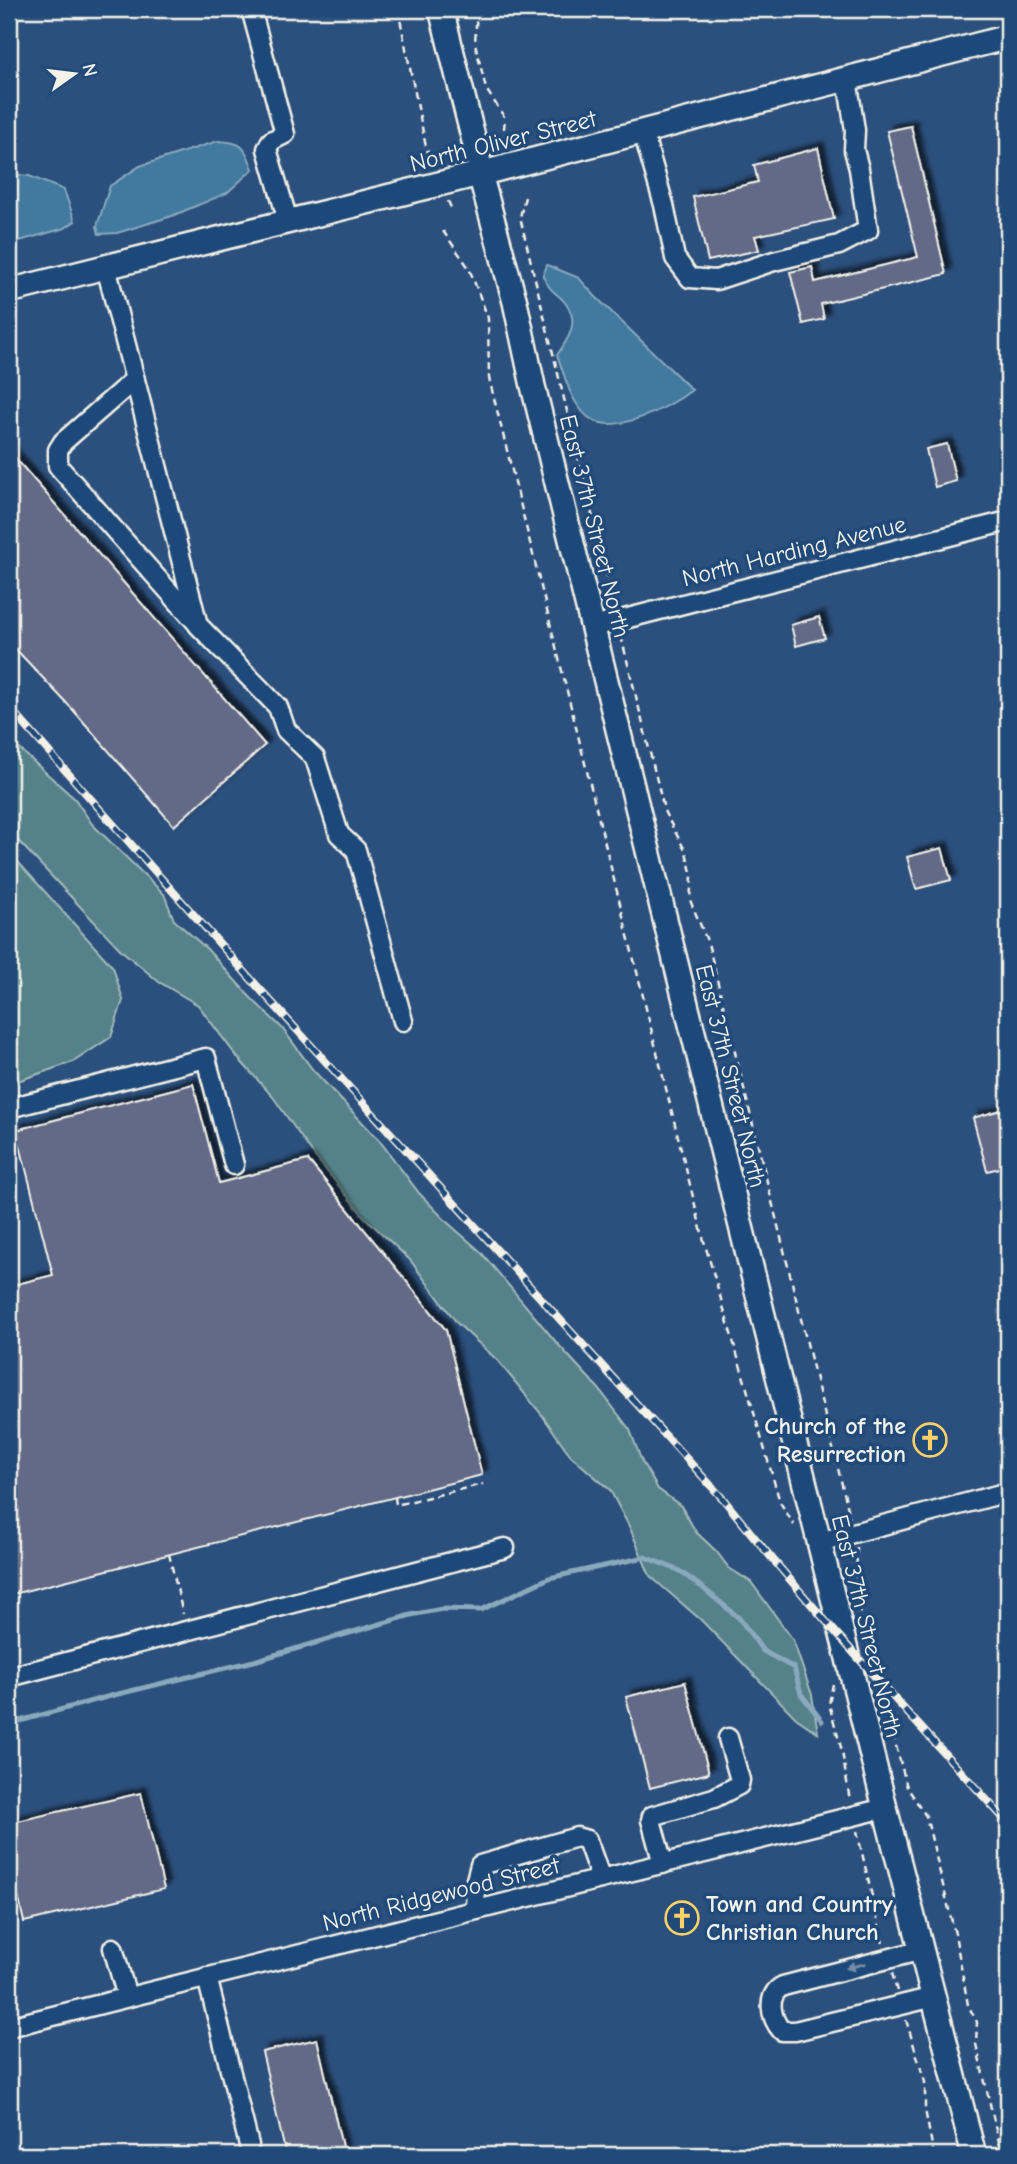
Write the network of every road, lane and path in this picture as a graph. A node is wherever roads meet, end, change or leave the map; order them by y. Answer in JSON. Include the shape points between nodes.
{"nodes":[{"id":1,"x":251,"y":9,"type":"edge"},
{"id":2,"x":398,"y":9,"type":"edge"},
{"id":3,"x":441,"y":9,"type":"edge"},
{"id":4,"x":477,"y":9,"type":"edge"},
{"id":5,"x":1008,"y":37,"type":"edge"},
{"id":6,"x":847,"y":79,"type":"junction"},
{"id":7,"x":504,"y":128,"type":"dead end"},
{"id":8,"x":643,"y":132,"type":"junction"},
{"id":9,"x":426,"y":147,"type":"dead end"},
{"id":10,"x":480,"y":174,"type":"junction"},
{"id":11,"x":524,"y":197,"type":"dead end"},
{"id":12,"x":289,"y":221,"type":"junction"},
{"id":13,"x":443,"y":231,"type":"dead end"},
{"id":14,"x":106,"y":267,"type":"junction"},
{"id":15,"x":9,"y":290,"type":"edge"},
{"id":16,"x":135,"y":379,"type":"junction"},
{"id":17,"x":1008,"y":521,"type":"edge"},
{"id":18,"x":618,"y":621,"type":"junction"},
{"id":19,"x":198,"y":625,"type":"junction"},
{"id":20,"x":593,"y":627,"type":"junction"},
{"id":21,"x":403,"y":1021,"type":"dead end"},
{"id":22,"x":9,"y":1108,"type":"edge"},
{"id":23,"x":234,"y":1166,"type":"dead end"},
{"id":24,"x":483,"y":1484,"type":"dead end"},
{"id":25,"x":1008,"y":1492,"type":"edge"},
{"id":26,"x":394,"y":1497,"type":"dead end"},
{"id":27,"x":854,"y":1533,"type":"junction"},
{"id":28,"x":809,"y":1537,"type":"junction"},
{"id":29,"x":505,"y":1548,"type":"dead end"},
{"id":30,"x":169,"y":1554,"type":"dead end"},
{"id":31,"x":187,"y":1631,"type":"junction"},
{"id":32,"x":9,"y":1677,"type":"edge"},
{"id":33,"x":833,"y":1683,"type":"dead end"},
{"id":34,"x":728,"y":1738,"type":"dead end"},
{"id":35,"x":886,"y":1808,"type":"junction"},
{"id":36,"x":853,"y":1816,"type":"junction"},
{"id":37,"x":663,"y":1864,"type":"junction"},
{"id":38,"x":601,"y":1879,"type":"junction"},
{"id":39,"x":475,"y":1910,"type":"junction"},
{"id":40,"x":113,"y":1948,"type":"dead end"},
{"id":41,"x":922,"y":1950,"type":"junction"},
{"id":42,"x":888,"y":1958,"type":"junction"},
{"id":43,"x":207,"y":1978,"type":"junction"},
{"id":44,"x":127,"y":1997,"type":"junction"},
{"id":45,"x":934,"y":1997,"type":"junction"},
{"id":46,"x":902,"y":2005,"type":"junction"},
{"id":47,"x":9,"y":2027,"type":"edge"},
{"id":48,"x":249,"y":2146,"type":"dead end"},
{"id":49,"x":934,"y":2155,"type":"edge"},
{"id":50,"x":974,"y":2155,"type":"edge"},
{"id":51,"x":1002,"y":2155,"type":"edge"}],
"edges":[{"from":1,"to":12,"type":"street","via":[[285,134],[271,141],[268,149]]},
{"from":2,"to":9,"type":"path"},
{"from":3,"to":10,"type":"main road","name":"East 37th Street North"},
{"from":4,"to":7,"type":"path","via":[[475,43],[486,89],[505,118]]},
{"from":5,"to":6,"type":"main road","name":"North Oliver Street"},
{"from":6,"to":8,"type":"main road","name":"North Oliver Street"},
{"from":6,"to":8,"type":"street","via":[[868,230],[839,244],[716,280],[690,278],[675,258]]},
{"from":8,"to":10,"type":"main road","name":"North Oliver Street"},
{"from":10,"to":12,"type":"main road","name":"North Oliver Street"},
{"from":10,"to":20,"type":"main road","name":"East 37th Street North"},
{"from":11,"to":18,"type":"path","via":[[520,217]]},
{"from":12,"to":14,"type":"main road","name":"North Oliver Street"},
{"from":13,"to":28,"type":"path","via":[[469,268],[488,318],[489,378],[704,1241],[780,1502]]},
{"from":14,"to":15,"type":"main road","name":"North Oliver Street"},
{"from":14,"to":16,"type":"street"},
{"from":16,"to":19,"type":"street"},
{"from":16,"to":19,"type":"street","via":[[63,442],[58,466]]},
{"from":17,"to":18,"type":"street","name":"North Harding Avenue"},
{"from":18,"to":20,"type":"street","name":"North Harding Avenue"},
{"from":18,"to":27,"type":"path","via":[[665,813],[686,852],[692,876],[690,900],[708,943]]},
{"from":19,"to":21,"type":"street","via":[[278,707],[286,730],[315,758],[339,834],[356,850]]},
{"from":20,"to":28,"type":"main road","name":"East 37th Street North"},
{"from":22,"to":23,"type":"street","via":[[206,1058]]},
{"from":24,"to":26,"type":"path","via":[[396,1505]]},
{"from":25,"to":27,"type":"street"},
{"from":27,"to":28,"type":"street"},
{"from":27,"to":51,"type":"path","via":[[856,1597],[907,1787],[926,1816],[968,2005],[977,2022],[976,2044]]},
{"from":28,"to":35,"type":"main road","name":"East 37th Street North"},
{"from":29,"to":31,"type":"street"},
{"from":30,"to":31,"type":"path"},
{"from":31,"to":32,"type":"street"},
{"from":33,"to":36,"type":"path","via":[[829,1704]]},
{"from":34,"to":37,"type":"street","via":[[739,1785],[714,1798],[652,1816]]},
{"from":35,"to":36,"type":"street","name":"North Ridgewood Street"},
{"from":35,"to":41,"type":"main road","name":"East 37th Street North"},
{"from":36,"to":37,"type":"street","name":"North Ridgewood Street"},
{"from":36,"to":42,"type":"path"},
{"from":37,"to":38,"type":"street","name":"North Ridgewood Street"},
{"from":38,"to":39,"type":"street","name":"North Ridgewood Street"},
{"from":38,"to":39,"type":"street","via":[[587,1840],[577,1837],[480,1866]]},
{"from":39,"to":43,"type":"street","name":"North Ridgewood Street"},
{"from":40,"to":44,"type":"street"},
{"from":41,"to":42,"type":"street"},
{"from":41,"to":45,"type":"main road","name":"East 37th Street North"},
{"from":42,"to":46,"type":"path"},
{"from":42,"to":46,"type":"street","one_way":true,"via":[[795,1981],[775,1989],[771,2003],[782,2031]]},
{"from":43,"to":44,"type":"street","name":"North Ridgewood Street"},
{"from":43,"to":48,"type":"street"},
{"from":44,"to":47,"type":"street","name":"North Ridgewood Street"},
{"from":45,"to":46,"type":"street"},
{"from":45,"to":50,"type":"main road","name":"East 37th Street North"},
{"from":46,"to":49,"type":"path","via":[[925,2082]]}]}
